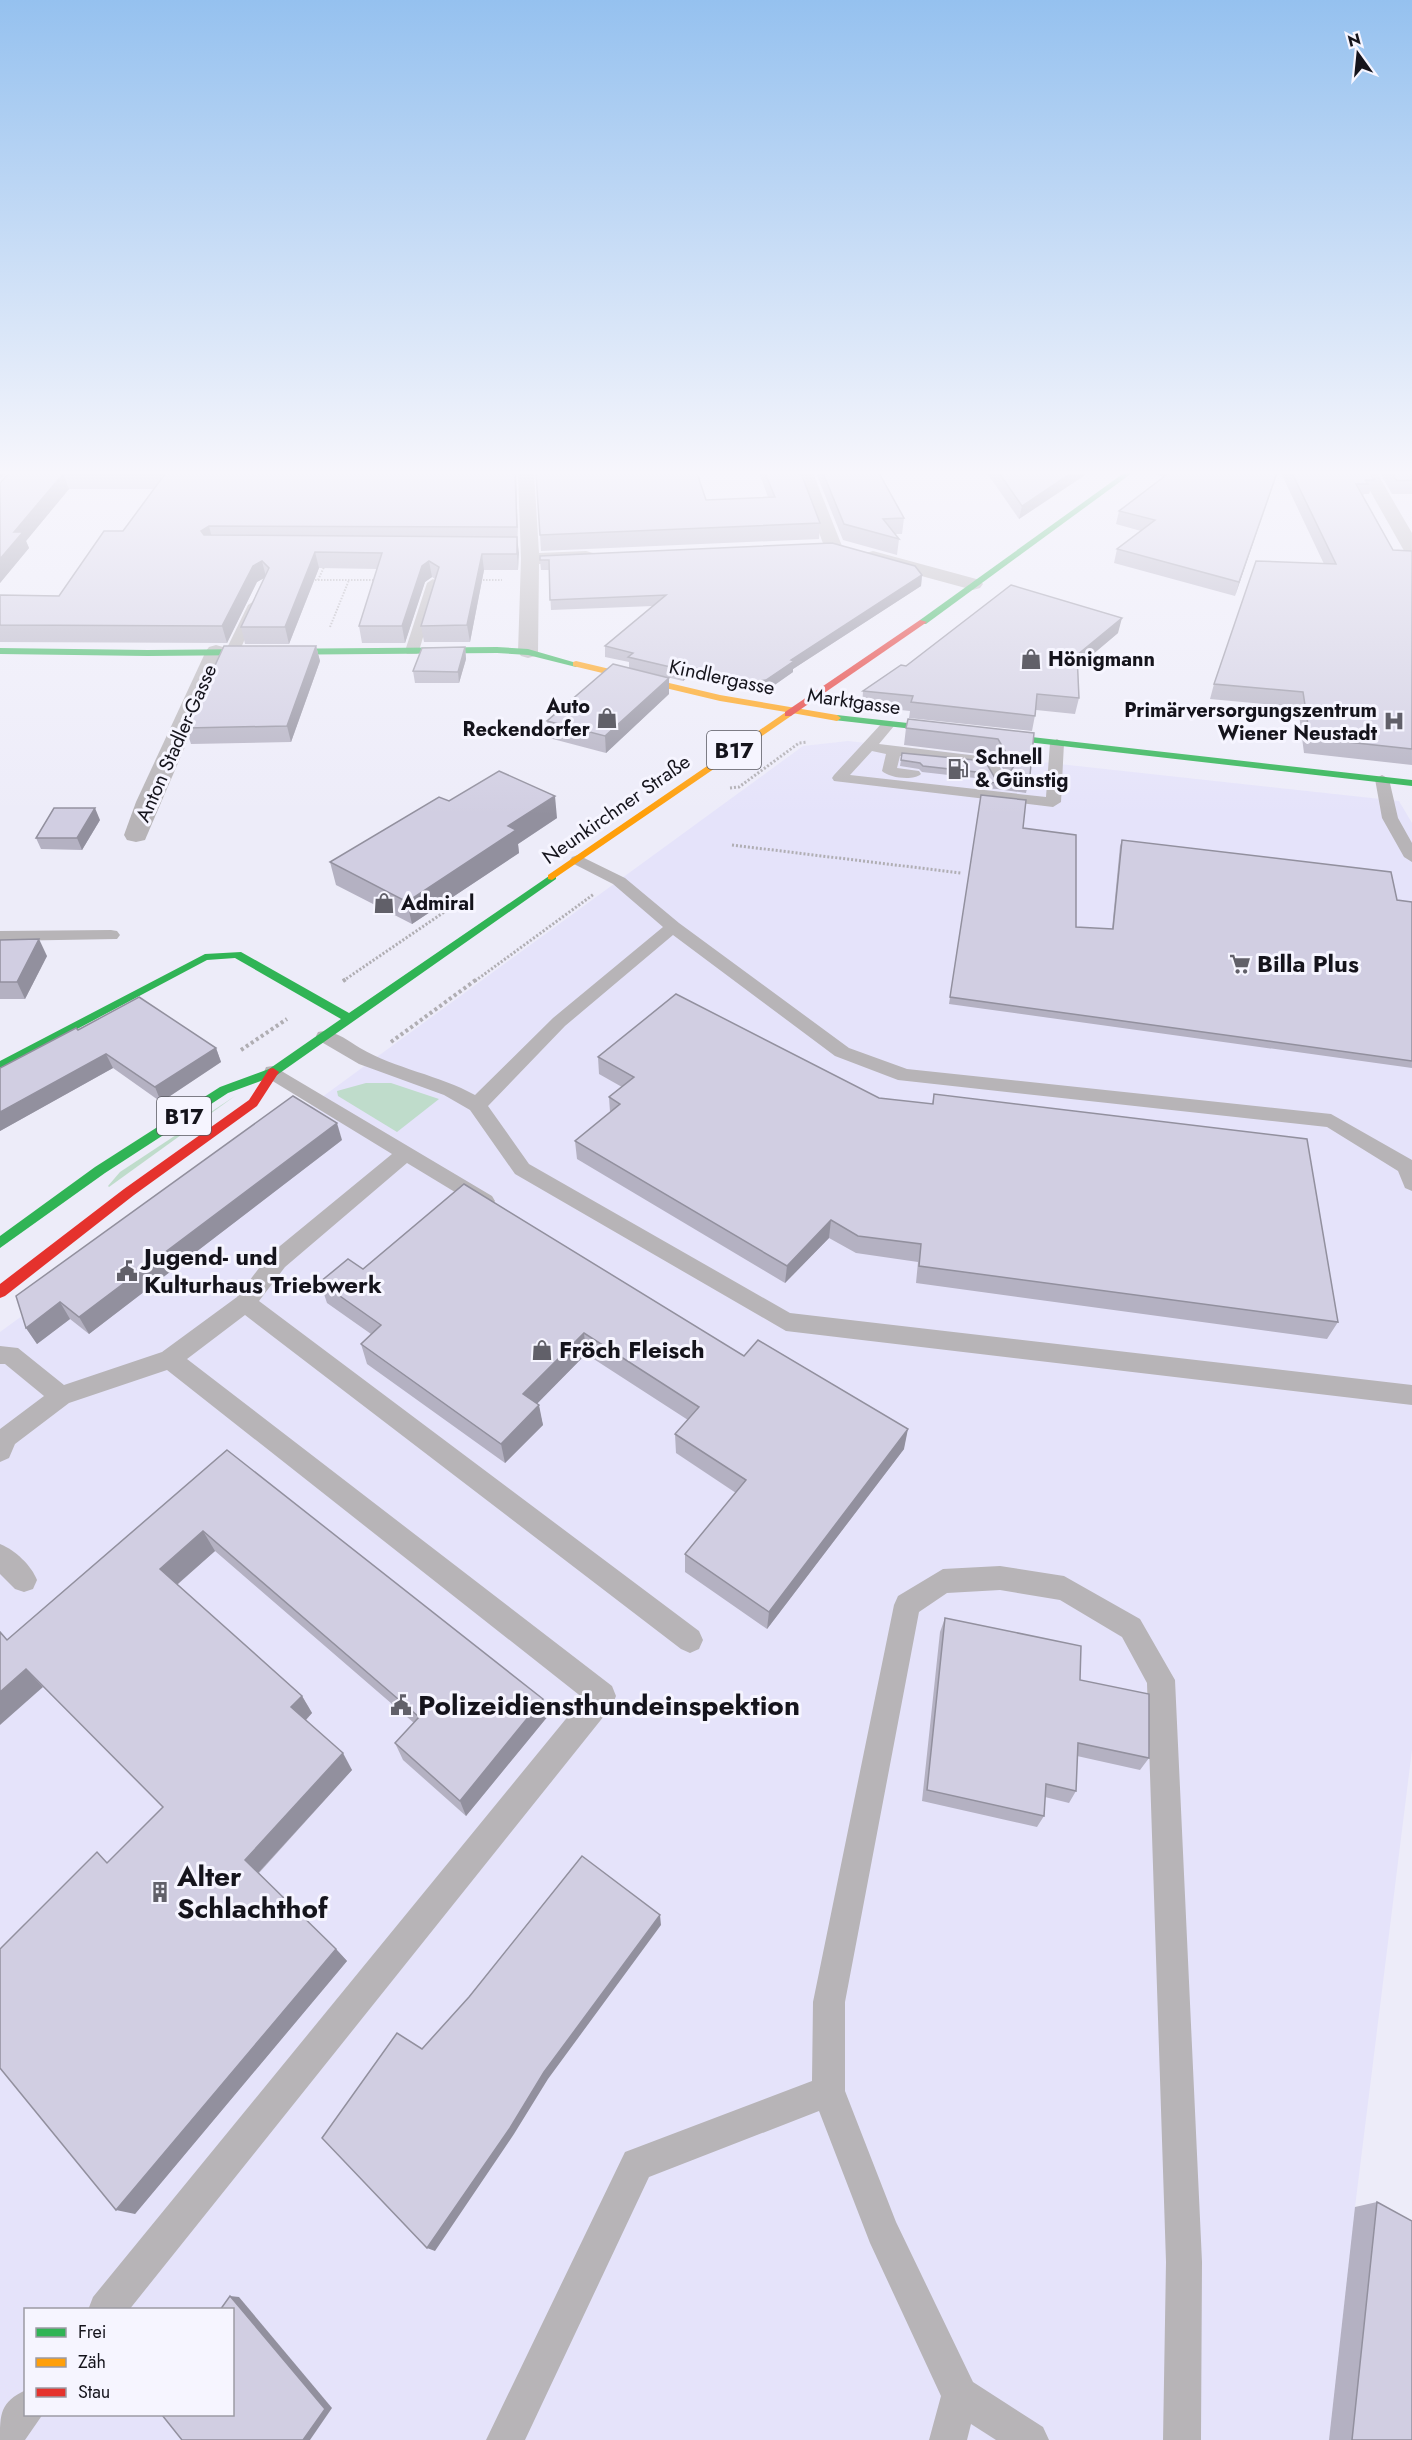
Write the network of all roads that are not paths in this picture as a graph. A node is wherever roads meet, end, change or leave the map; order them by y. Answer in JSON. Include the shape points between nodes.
{"nodes":[{"id":1,"x":263,"y":587,"type":"edge"},
{"id":2,"x":432,"y":587,"type":"edge"},
{"id":3,"x":530,"y":587,"type":"edge"},
{"id":4,"x":968,"y":587,"type":"edge"},
{"id":5,"x":0,"y":651,"type":"edge"},
{"id":6,"x":225,"y":651,"type":"junction"},
{"id":7,"x":412,"y":651,"type":"junction"},
{"id":8,"x":528,"y":652,"type":"junction"},
{"id":9,"x":792,"y":711,"type":"junction"},
{"id":10,"x":887,"y":726,"type":"junction"},
{"id":11,"x":1057,"y":743,"type":"junction"},
{"id":12,"x":869,"y":746,"type":"junction"},
{"id":13,"x":1382,"y":779,"type":"junction"},
{"id":14,"x":1412,"y":783,"type":"edge"},
{"id":15,"x":1054,"y":801,"type":"junction"},
{"id":16,"x":136,"y":835,"type":"dead end"},
{"id":17,"x":1412,"y":857,"type":"edge"},
{"id":18,"x":578,"y":860,"type":"junction"},
{"id":19,"x":673,"y":927,"type":"junction"},
{"id":20,"x":111,"y":935,"type":"dead end"},
{"id":21,"x":0,"y":936,"type":"edge"},
{"id":22,"x":350,"y":1019,"type":"junction"},
{"id":23,"x":325,"y":1036,"type":"junction"},
{"id":24,"x":0,"y":1066,"type":"edge"},
{"id":25,"x":273,"y":1072,"type":"junction"},
{"id":26,"x":477,"y":1105,"type":"junction"},
{"id":27,"x":405,"y":1154,"type":"junction"},
{"id":28,"x":1412,"y":1183,"type":"edge"},
{"id":29,"x":505,"y":1212,"type":"edge"},
{"id":30,"x":0,"y":1243,"type":"edge"},
{"id":31,"x":0,"y":1292,"type":"edge"},
{"id":32,"x":245,"y":1303,"type":"junction"},
{"id":33,"x":0,"y":1355,"type":"edge"},
{"id":34,"x":170,"y":1359,"type":"junction"},
{"id":35,"x":1412,"y":1395,"type":"edge"},
{"id":36,"x":61,"y":1396,"type":"junction"},
{"id":37,"x":2,"y":1439,"type":"edge"},
{"id":38,"x":0,"y":1556,"type":"edge"},
{"id":39,"x":24,"y":1580,"type":"dead end"},
{"id":40,"x":690,"y":1640,"type":"dead end"},
{"id":41,"x":828,"y":2091,"type":"junction"},
{"id":42,"x":108,"y":2308,"type":"edge"},
{"id":43,"x":960,"y":2395,"type":"junction"},
{"id":44,"x":24,"y":2411,"type":"edge"},
{"id":45,"x":1,"y":2440,"type":"edge"},
{"id":46,"x":505,"y":2440,"type":"edge"},
{"id":47,"x":948,"y":2440,"type":"edge"},
{"id":48,"x":1030,"y":2440,"type":"edge"},
{"id":49,"x":1182,"y":2440,"type":"edge"}],
"edges":[{"from":1,"to":6,"type":"lane"},
{"from":2,"to":7,"type":"lane"},
{"from":3,"to":8,"type":"street"},
{"from":4,"to":9,"type":"main road","name":"Neunkirchner Straße","number":"B17","via":[[907,634]]},
{"from":5,"to":6,"type":"main road","name":"Kindlergasse"},
{"from":6,"to":7,"type":"main road","name":"Kindlergasse"},
{"from":6,"to":16,"type":"street","name":"Anton Stadler-Gasse","via":[[148,802]]},
{"from":7,"to":8,"type":"main road","name":"Kindlergasse"},
{"from":8,"to":9,"type":"main road","name":"Kindlergasse","via":[[720,699]]},
{"from":9,"to":10,"type":"main road","name":"Marktgasse"},
{"from":9,"to":18,"type":"main road","name":"Neunkirchner Straße","number":"B17"},
{"from":10,"to":11,"type":"main road","name":"Marktgasse"},
{"from":10,"to":12,"type":"lane"},
{"from":11,"to":13,"type":"main road","name":"Marktgasse"},
{"from":11,"to":15,"type":"lane"},
{"from":12,"to":15,"type":"lane","via":[[894,751],[889,771],[1002,784]]},
{"from":12,"to":15,"type":"lane","via":[[839,778]]},
{"from":13,"to":14,"type":"main road","name":"Marktgasse"},
{"from":13,"to":17,"type":"lane","via":[[1390,818]]},
{"from":18,"to":19,"type":"lane","via":[[619,881]]},
{"from":18,"to":22,"type":"main road","name":"Neunkirchner Straße","number":"B17"},
{"from":19,"to":26,"type":"lane","via":[[559,1022]]},
{"from":19,"to":28,"type":"lane","via":[[842,1052],[905,1075],[1330,1121],[1407,1167]]},
{"from":20,"to":21,"type":"lane"},
{"from":22,"to":23,"type":"main road","name":"Neunkirchner Straße","number":"B17"},
{"from":22,"to":24,"type":"main road","via":[[237,954],[205,957]]},
{"from":23,"to":25,"type":"main road","name":"Neunkirchner Straße","number":"B17"},
{"from":23,"to":26,"type":"lane","via":[[366,1060],[451,1090]]},
{"from":25,"to":27,"type":"lane"},
{"from":25,"to":30,"type":"main road","name":"Neunkirchner Straße","number":"B17","via":[[224,1090],[100,1170]]},
{"from":25,"to":31,"type":"main road","name":"Neunkirchner Straße","number":"B17","via":[[253,1103]]},
{"from":26,"to":35,"type":"lane","via":[[522,1169],[786,1322]]},
{"from":27,"to":29,"type":"lane"},
{"from":27,"to":32,"type":"lane","via":[[277,1261]]},
{"from":32,"to":34,"type":"lane"},
{"from":32,"to":40,"type":"lane"},
{"from":33,"to":36,"type":"lane","via":[[10,1355]]},
{"from":34,"to":36,"type":"lane"},
{"from":34,"to":42,"type":"lane","via":[[602,1696]]},
{"from":36,"to":37,"type":"lane"},
{"from":38,"to":39,"type":"lane"},
{"from":41,"to":43,"type":"lane","via":[[882,2231]]},
{"from":41,"to":46,"type":"lane","via":[[637,2164]]},
{"from":41,"to":49,"type":"lane","via":[[829,2002],[907,1605],[943,1581],[1000,1578],[1064,1588],[1131,1628],[1161,1680],[1185,2262]]},
{"from":43,"to":47,"type":"lane"},
{"from":43,"to":48,"type":"lane"},
{"from":44,"to":45,"type":"lane"}]}
